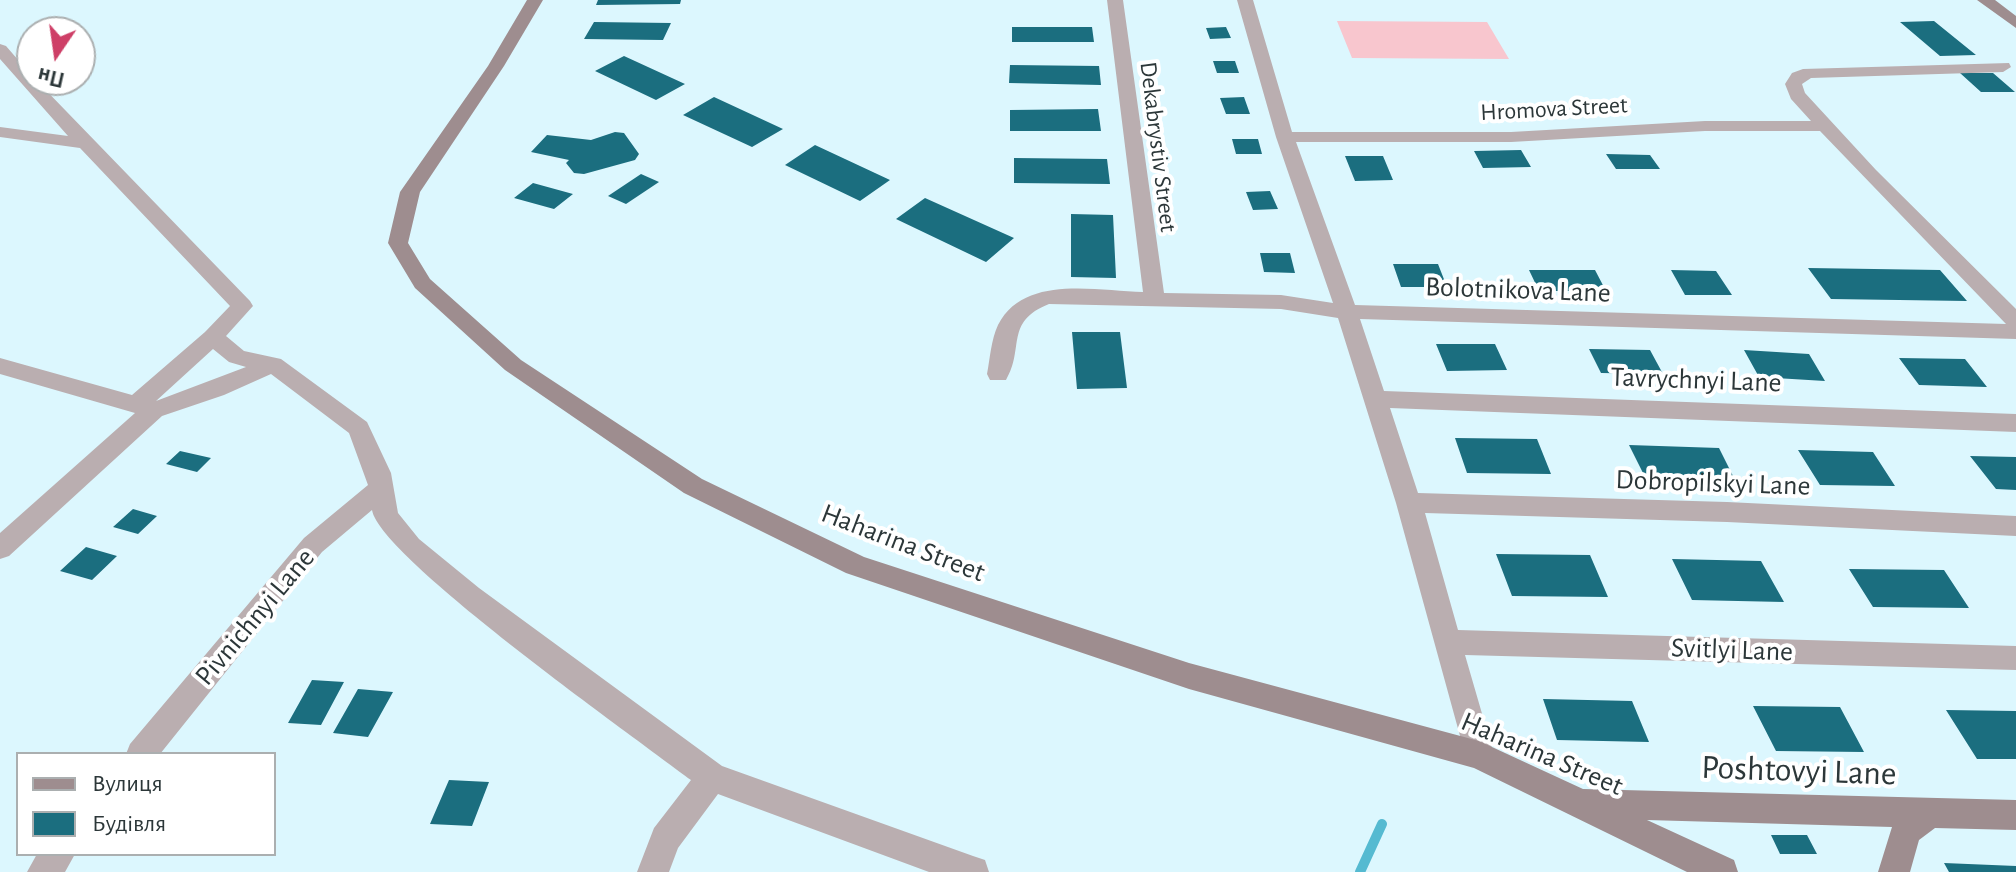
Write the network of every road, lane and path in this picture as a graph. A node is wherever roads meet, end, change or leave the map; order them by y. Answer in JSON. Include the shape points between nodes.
{"nodes":[{"id":1,"x":535,"y":0,"type":"edge"},
{"id":2,"x":1115,"y":0,"type":"edge"},
{"id":3,"x":1245,"y":0,"type":"edge"},
{"id":4,"x":1985,"y":0,"type":"edge"},
{"id":5,"x":2016,"y":23,"type":"edge"},
{"id":6,"x":0,"y":49,"type":"edge"},
{"id":7,"x":2012,"y":71,"type":"edge"},
{"id":8,"x":1826,"y":126,"type":"junction"},
{"id":9,"x":0,"y":132,"type":"edge"},
{"id":10,"x":1285,"y":137,"type":"junction"},
{"id":11,"x":88,"y":144,"type":"junction"},
{"id":12,"x":1154,"y":299,"type":"junction"},
{"id":13,"x":1347,"y":312,"type":"junction"},
{"id":14,"x":2016,"y":322,"type":"edge"},
{"id":15,"x":2016,"y":332,"type":"edge"},
{"id":16,"x":213,"y":337,"type":"junction"},
{"id":17,"x":273,"y":364,"type":"junction"},
{"id":18,"x":0,"y":366,"type":"edge"},
{"id":19,"x":998,"y":374,"type":"dead end"},
{"id":20,"x":1374,"y":399,"type":"junction"},
{"id":21,"x":145,"y":407,"type":"junction"},
{"id":22,"x":2016,"y":423,"type":"edge"},
{"id":23,"x":379,"y":490,"type":"junction"},
{"id":24,"x":1409,"y":503,"type":"junction"},
{"id":25,"x":2016,"y":526,"type":"edge"},
{"id":26,"x":0,"y":549,"type":"edge"},
{"id":27,"x":1448,"y":642,"type":"junction"},
{"id":28,"x":2016,"y":658,"type":"edge"},
{"id":29,"x":143,"y":752,"type":"edge"},
{"id":30,"x":1479,"y":755,"type":"junction"},
{"id":31,"x":712,"y":777,"type":"junction"},
{"id":32,"x":1579,"y":802,"type":"junction"},
{"id":33,"x":1929,"y":813,"type":"junction"},
{"id":34,"x":2016,"y":815,"type":"edge"},
{"id":35,"x":57,"y":856,"type":"edge"},
{"id":36,"x":43,"y":872,"type":"edge"},
{"id":37,"x":653,"y":872,"type":"edge"},
{"id":38,"x":973,"y":872,"type":"edge"},
{"id":39,"x":1722,"y":872,"type":"edge"},
{"id":40,"x":1894,"y":872,"type":"edge"}],
"edges":[{"from":1,"to":30,"type":"main road","name":"Haharina Street","via":[[410,192],[398,243],[422,283],[513,365],[693,486],[855,565],[1189,676]]},
{"from":2,"to":12,"type":"street","name":"Dekabrystiv Street"},
{"from":3,"to":10,"type":"street"},
{"from":4,"to":5,"type":"main road"},
{"from":6,"to":11,"type":"street"},
{"from":7,"to":8,"type":"street","via":[[1847,70],[1798,77],[1793,84],[1797,95]]},
{"from":8,"to":10,"type":"street","name":"Hromova Street","via":[[1705,126],[1511,137]]},
{"from":8,"to":14,"type":"street"},
{"from":9,"to":11,"type":"street"},
{"from":10,"to":13,"type":"street"},
{"from":11,"to":16,"type":"street","via":[[242,306]]},
{"from":12,"to":13,"type":"street","name":"Bolotnikova Lane","via":[[1281,302]]},
{"from":12,"to":19,"type":"street","name":"Bolotnikova Lane","via":[[1047,297],[1027,303],[1009,320]]},
{"from":13,"to":15,"type":"street","name":"Bolotnikova Lane"},
{"from":13,"to":20,"type":"street"},
{"from":16,"to":17,"type":"street","via":[[237,357]]},
{"from":16,"to":21,"type":"street"},
{"from":17,"to":21,"type":"street","via":[[216,389]]},
{"from":17,"to":23,"type":"street","via":[[359,428],[379,473]]},
{"from":18,"to":21,"type":"street"},
{"from":20,"to":22,"type":"street","name":"Tavrychnyi Lane"},
{"from":20,"to":24,"type":"street"},
{"from":21,"to":26,"type":"street"},
{"from":23,"to":29,"type":"street","name":"Pivnichnyi Lane","via":[[313,545]]},
{"from":23,"to":31,"type":"street","via":[[386,516],[410,546]]},
{"from":24,"to":25,"type":"street","name":"Dobropilskyi Lane"},
{"from":24,"to":27,"type":"street"},
{"from":27,"to":28,"type":"street","name":"Svitlyi Lane"},
{"from":27,"to":30,"type":"street"},
{"from":30,"to":32,"type":"main road","name":"Haharina Street"},
{"from":31,"to":37,"type":"street","via":[[665,839]]},
{"from":31,"to":38,"type":"street"},
{"from":32,"to":33,"type":"main road","name":"Poshtovyi Lane"},
{"from":32,"to":39,"type":"main road","name":"Haharina Street"},
{"from":33,"to":34,"type":"main road","name":"Poshtovyi Lane"},
{"from":33,"to":40,"type":"main road","via":[[1906,831]]},
{"from":35,"to":36,"type":"street"}]}
